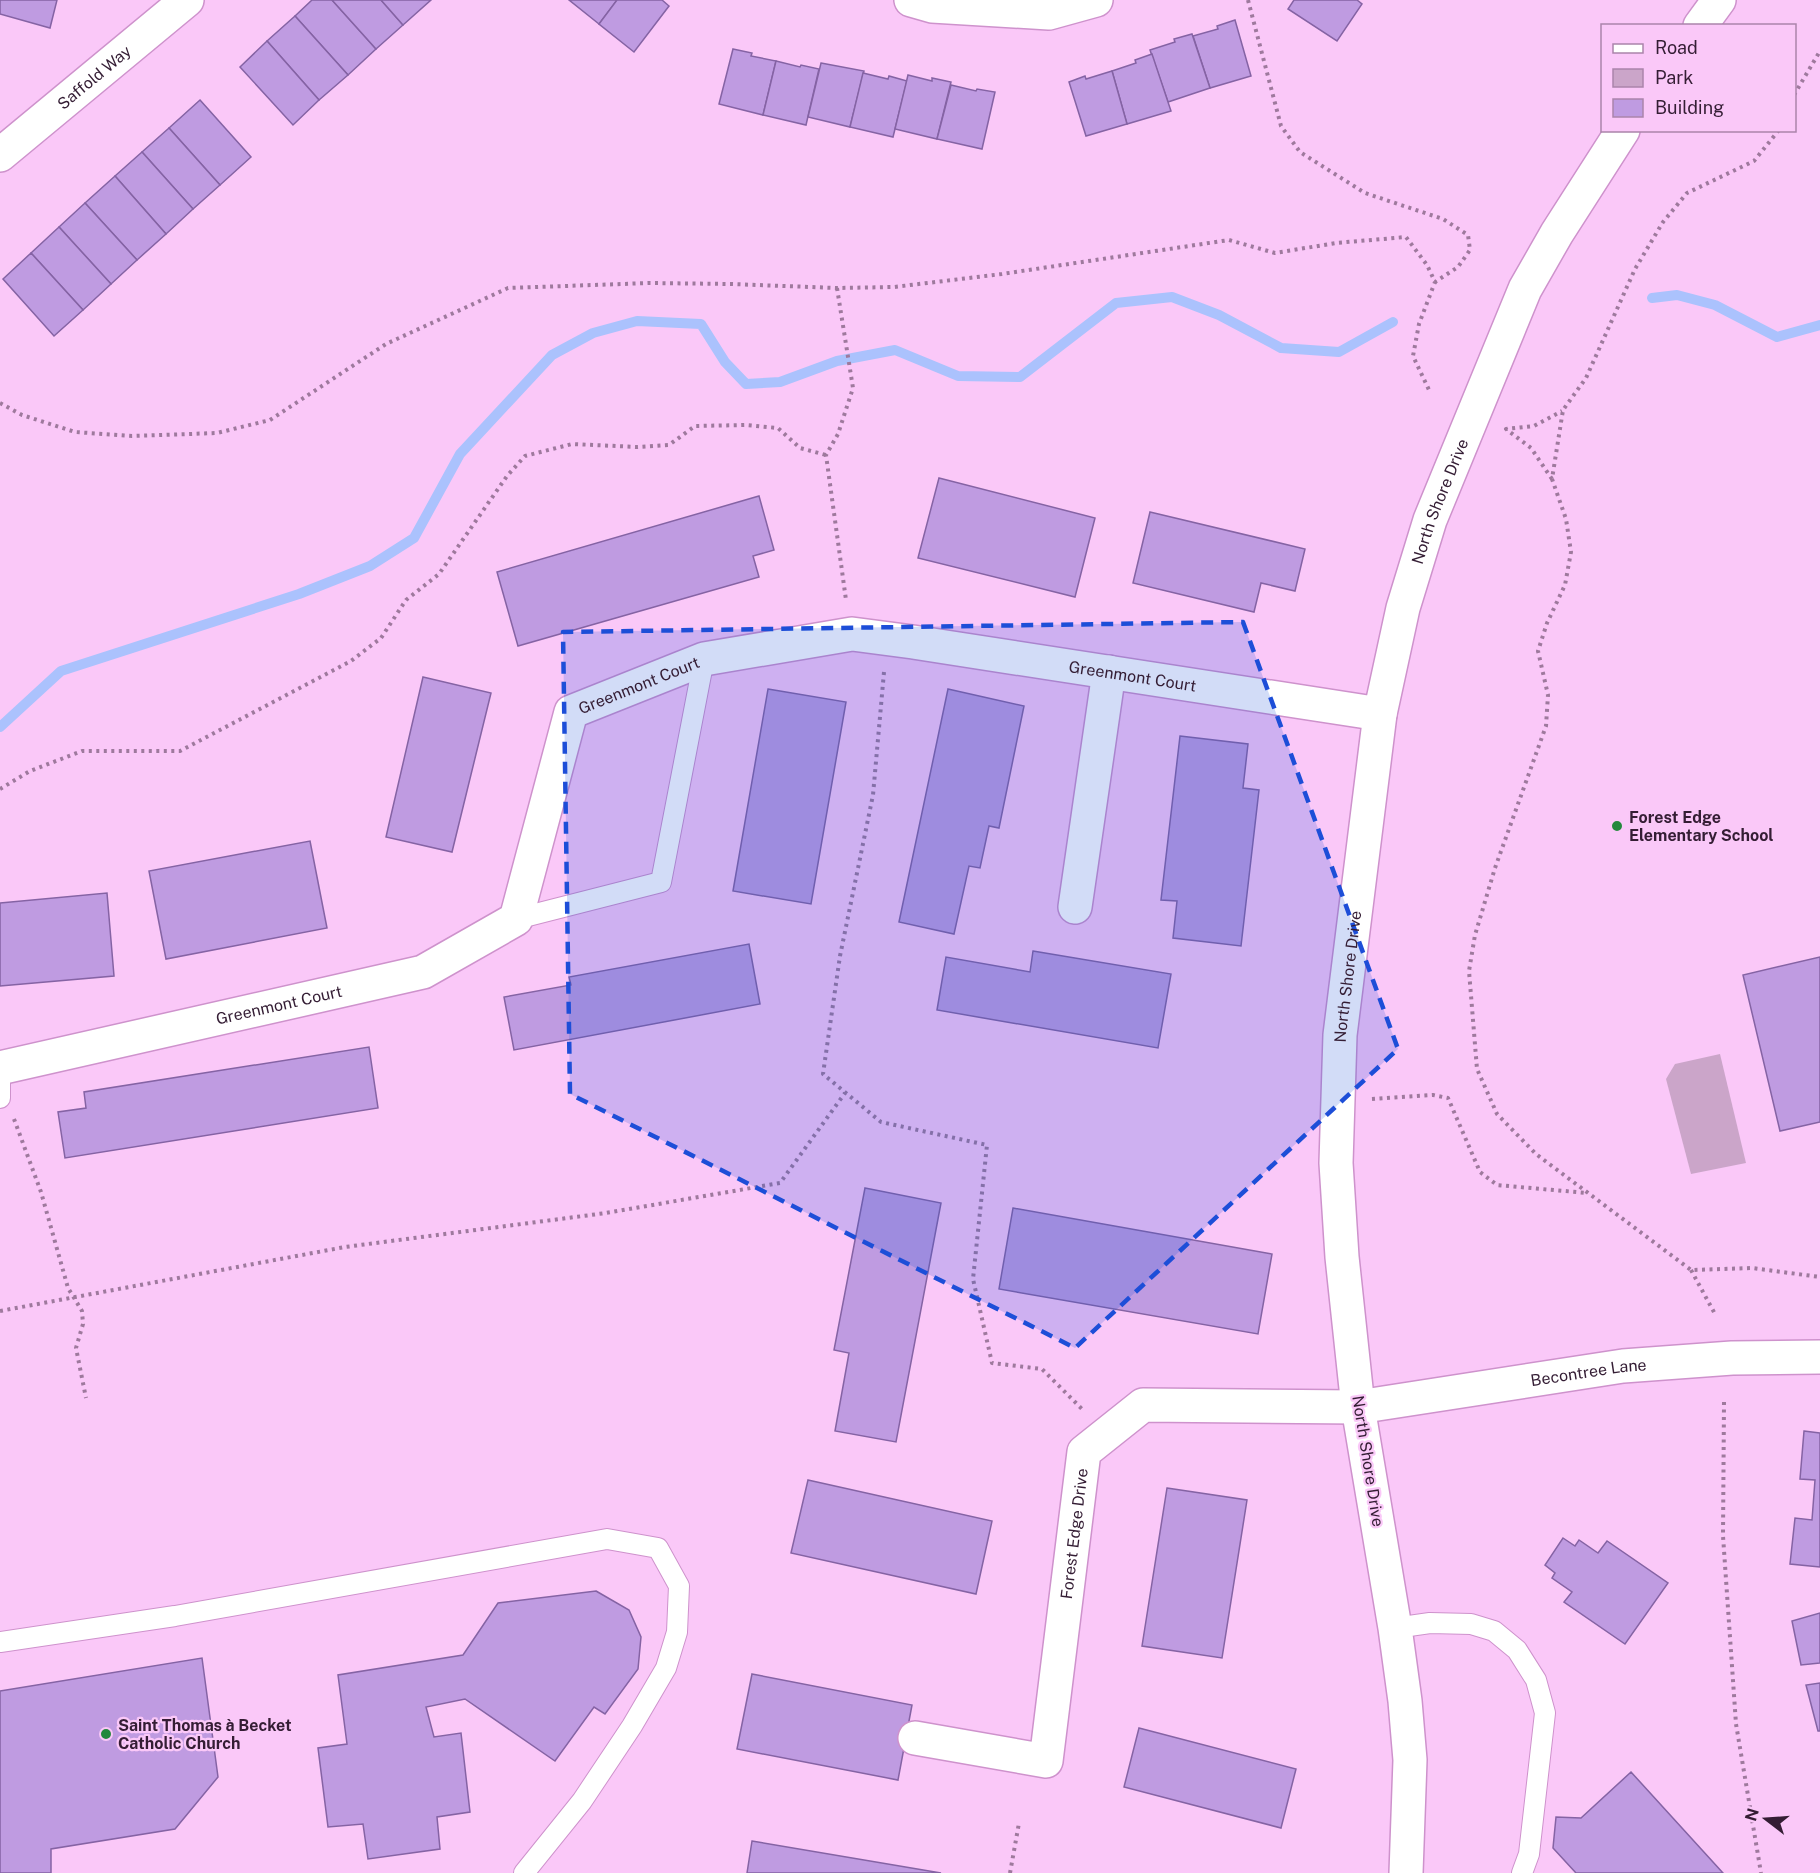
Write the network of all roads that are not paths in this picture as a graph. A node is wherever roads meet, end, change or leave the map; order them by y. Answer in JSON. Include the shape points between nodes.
{"nodes":[{"id":1,"x":187,"y":0,"type":"edge"},
{"id":2,"x":910,"y":0,"type":"edge"},
{"id":3,"x":1096,"y":0,"type":"edge"},
{"id":4,"x":1719,"y":0,"type":"edge"},
{"id":5,"x":1701,"y":24,"type":"edge"},
{"id":6,"x":1622,"y":132,"type":"edge"},
{"id":7,"x":0,"y":155,"type":"edge"},
{"id":8,"x":704,"y":659,"type":"junction"},
{"id":9,"x":1109,"y":672,"type":"junction"},
{"id":10,"x":1380,"y":714,"type":"junction"},
{"id":11,"x":1075,"y":907,"type":"dead end"},
{"id":12,"x":516,"y":919,"type":"junction"},
{"id":13,"x":0,"y":1068,"type":"edge"},
{"id":14,"x":0,"y":1079,"type":"edge"},
{"id":15,"x":0,"y":1098,"type":"edge"},
{"id":16,"x":1820,"y":1357,"type":"edge"},
{"id":17,"x":1358,"y":1407,"type":"junction"},
{"id":18,"x":1395,"y":1628,"type":"junction"},
{"id":19,"x":0,"y":1642,"type":"edge"},
{"id":20,"x":915,"y":1738,"type":"dead end"},
{"id":21,"x":524,"y":1873,"type":"edge"},
{"id":22,"x":1406,"y":1873,"type":"edge"},
{"id":23,"x":1522,"y":1873,"type":"edge"}],
"edges":[{"from":1,"to":7,"type":"street","name":"Saffold Way"},
{"from":2,"to":3,"type":"street","via":[[932,6],[1050,13]]},
{"from":4,"to":5,"type":"street"},
{"from":6,"to":10,"type":"street","name":"North Shore Drive","via":[[1525,289],[1497,355],[1430,520],[1403,608]]},
{"from":8,"to":9,"type":"street","name":"Greenmont Court","via":[[852,634]]},
{"from":8,"to":12,"type":"street","name":"Greenmont Court","via":[[572,712]]},
{"from":8,"to":12,"type":"lane","via":[[661,882]]},
{"from":9,"to":10,"type":"street","name":"Greenmont Court"},
{"from":9,"to":11,"type":"street"},
{"from":10,"to":17,"type":"street","name":"North Shore Drive","via":[[1340,1035],[1337,1101],[1342,1257]]},
{"from":12,"to":13,"type":"street","name":"Greenmont Court","via":[[423,972]]},
{"from":14,"to":15,"type":"lane"},
{"from":16,"to":17,"type":"street","name":"Becontree Lane","via":[[1732,1358],[1623,1366]]},
{"from":17,"to":18,"type":"street","name":"North Shore Drive"},
{"from":17,"to":20,"type":"street","name":"Forest Edge Drive","via":[[1143,1406],[1084,1452],[1046,1761]]},
{"from":18,"to":22,"type":"street","name":"North Shore Drive","via":[[1410,1760]]},
{"from":18,"to":23,"type":"lane","via":[[1440,1623],[1471,1624],[1494,1631],[1517,1650],[1536,1680],[1545,1713],[1529,1854]]},
{"from":19,"to":21,"type":"lane","via":[[175,1616],[607,1539],[657,1548],[679,1586],[677,1632],[666,1668],[582,1801]]}]}
